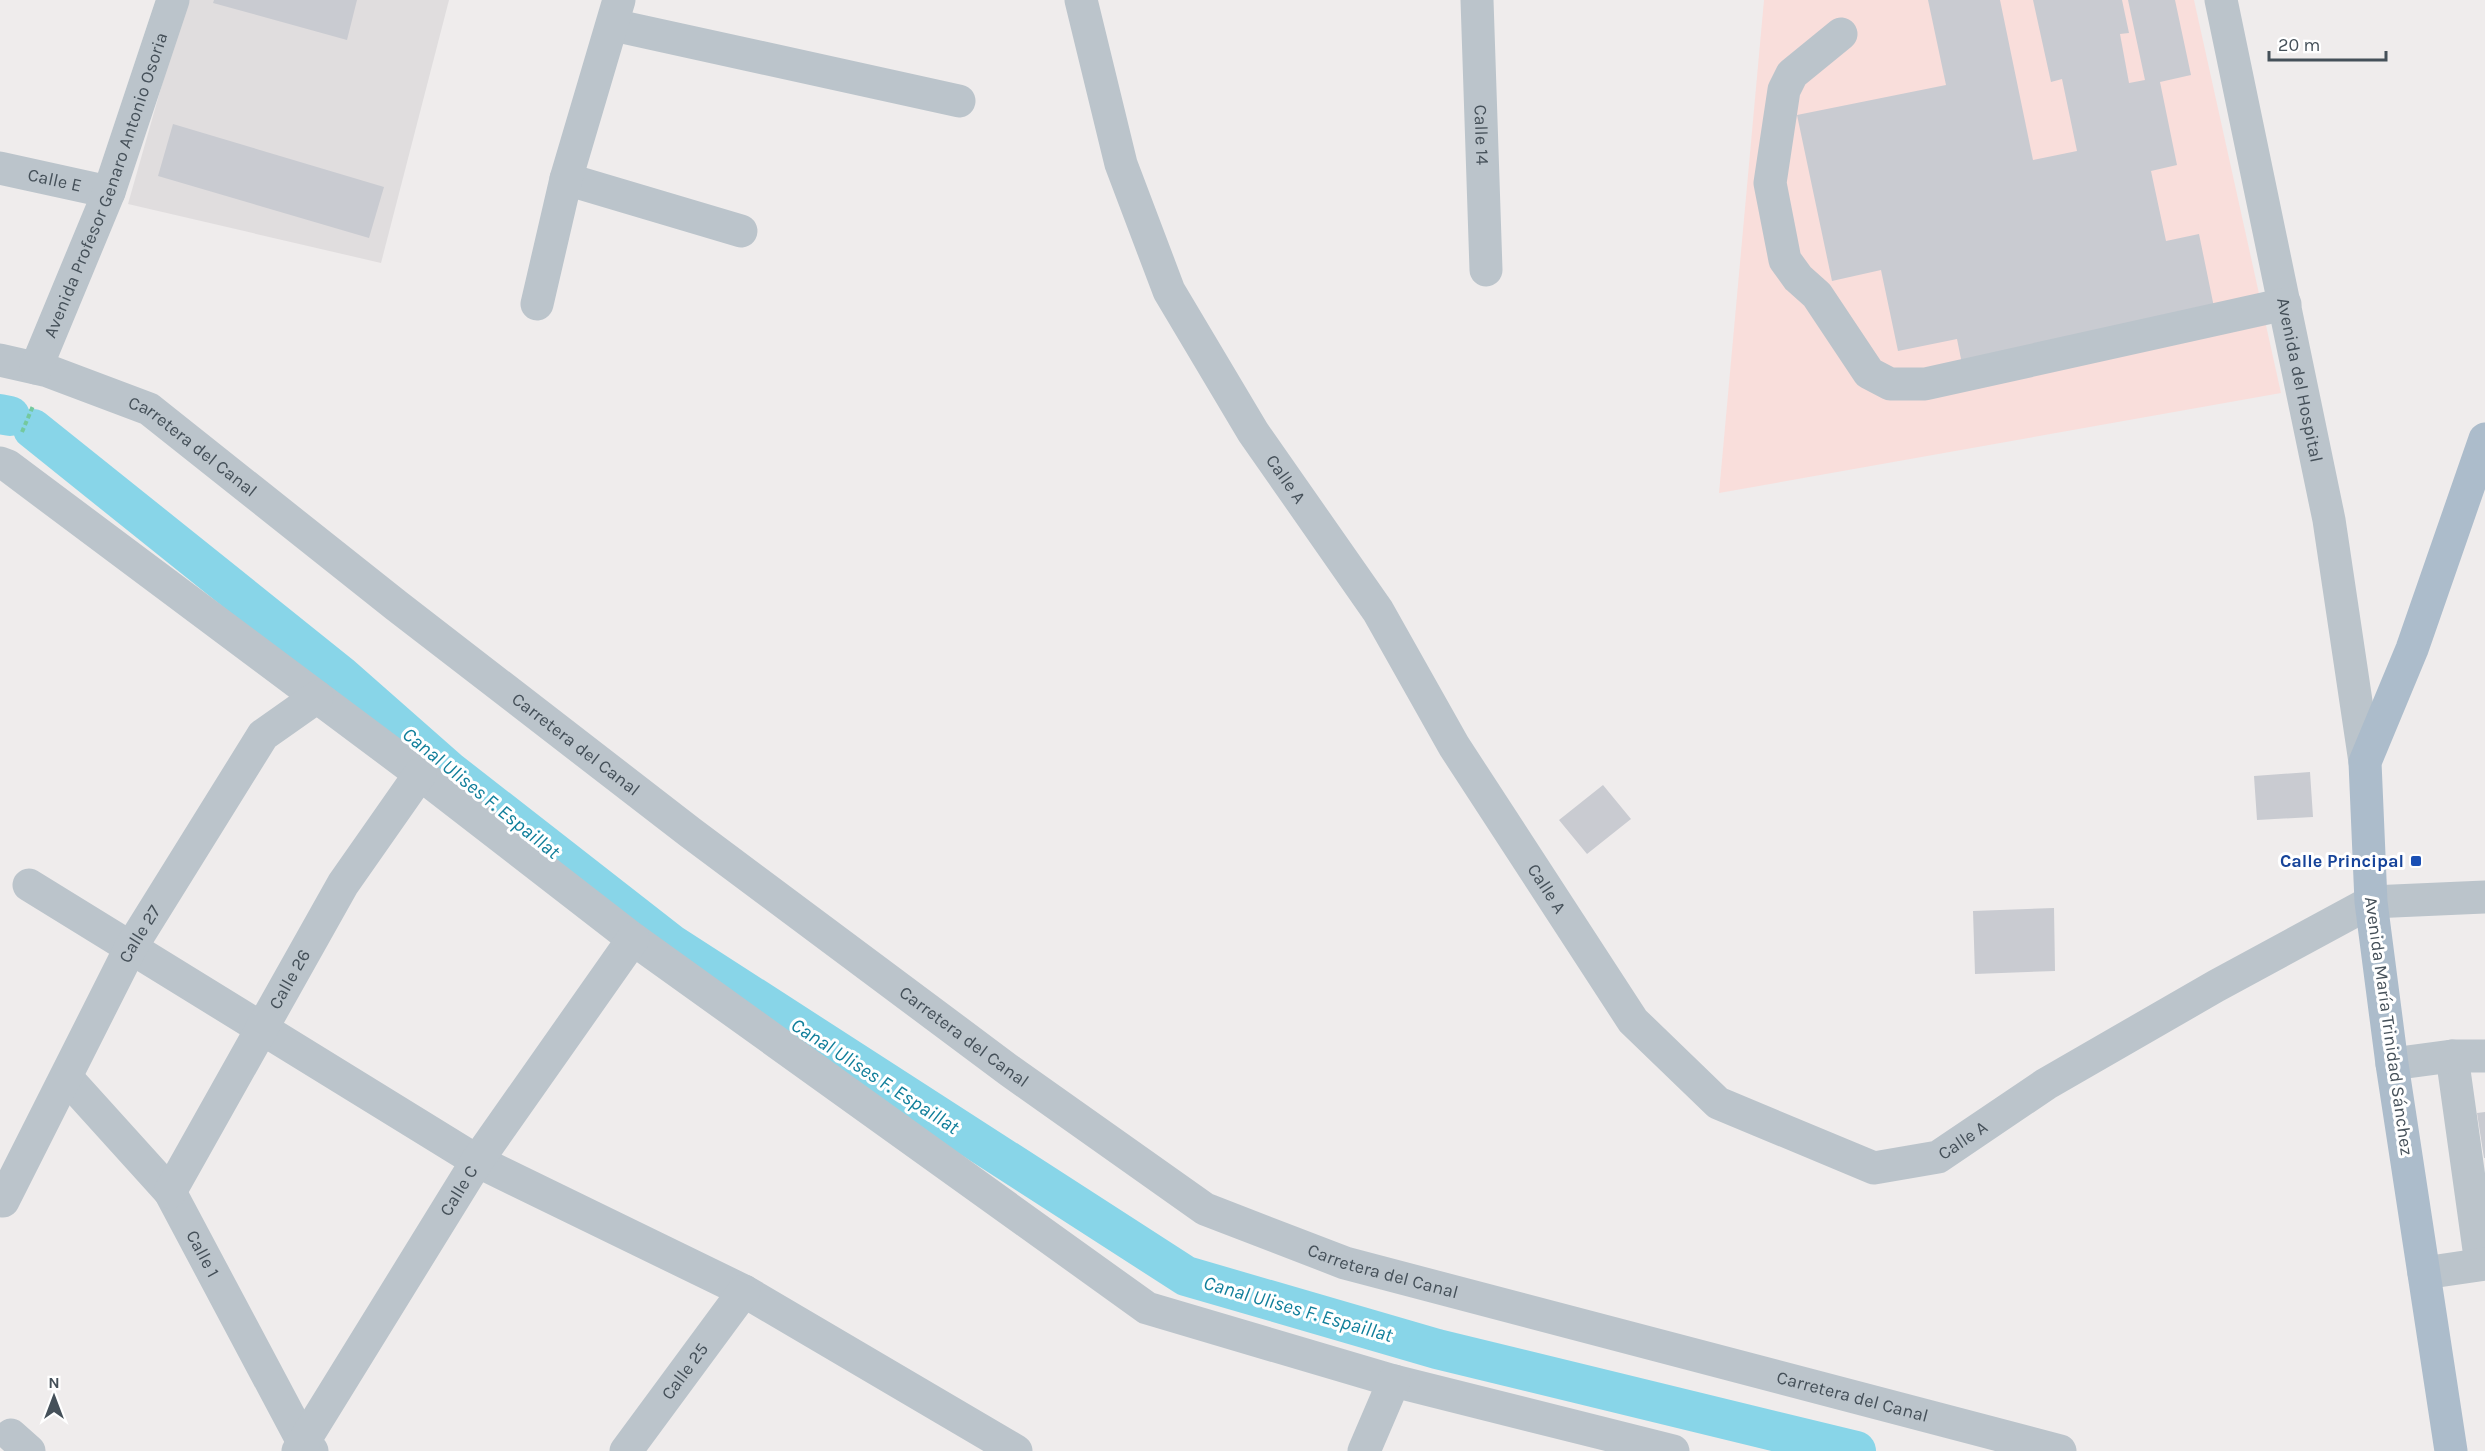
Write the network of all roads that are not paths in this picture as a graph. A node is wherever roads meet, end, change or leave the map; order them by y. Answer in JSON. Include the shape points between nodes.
{"nodes":[{"id":1,"x":173,"y":0,"type":"edge"},
{"id":2,"x":1082,"y":0,"type":"edge"},
{"id":3,"x":1477,"y":0,"type":"edge"},
{"id":4,"x":2221,"y":0,"type":"edge"},
{"id":5,"x":616,"y":12,"type":"edge"},
{"id":6,"x":1841,"y":34,"type":"dead end"},
{"id":7,"x":959,"y":101,"type":"dead end"},
{"id":8,"x":0,"y":168,"type":"edge"},
{"id":9,"x":566,"y":179,"type":"junction"},
{"id":10,"x":109,"y":192,"type":"junction"},
{"id":11,"x":741,"y":231,"type":"dead end"},
{"id":12,"x":1486,"y":270,"type":"dead end"},
{"id":13,"x":537,"y":304,"type":"dead end"},
{"id":14,"x":2285,"y":304,"type":"junction"},
{"id":15,"x":0,"y":360,"type":"edge"},
{"id":16,"x":42,"y":369,"type":"junction"},
{"id":17,"x":2485,"y":439,"type":"edge"},
{"id":18,"x":4,"y":464,"type":"edge"},
{"id":19,"x":317,"y":697,"type":"junction"},
{"id":20,"x":2365,"y":762,"type":"junction"},
{"id":21,"x":420,"y":774,"type":"junction"},
{"id":22,"x":29,"y":885,"type":"dead end"},
{"id":23,"x":2485,"y":897,"type":"edge"},
{"id":24,"x":2371,"y":902,"type":"junction"},
{"id":25,"x":633,"y":939,"type":"junction"},
{"id":26,"x":130,"y":949,"type":"junction"},
{"id":27,"x":261,"y":1027,"type":"junction"},
{"id":28,"x":2452,"y":1056,"type":"junction"},
{"id":29,"x":2485,"y":1056,"type":"edge"},
{"id":30,"x":2392,"y":1064,"type":"junction"},
{"id":31,"x":66,"y":1077,"type":"junction"},
{"id":32,"x":477,"y":1161,"type":"junction"},
{"id":33,"x":170,"y":1192,"type":"junction"},
{"id":34,"x":3,"y":1201,"type":"dead end"},
{"id":35,"x":2483,"y":1264,"type":"edge"},
{"id":36,"x":2424,"y":1273,"type":"junction"},
{"id":37,"x":744,"y":1291,"type":"junction"},
{"id":38,"x":1394,"y":1381,"type":"junction"},
{"id":39,"x":305,"y":1449,"type":"edge"},
{"id":40,"x":1010,"y":1450,"type":"edge"},
{"id":41,"x":626,"y":1451,"type":"edge"},
{"id":42,"x":1364,"y":1451,"type":"edge"},
{"id":43,"x":1673,"y":1451,"type":"edge"},
{"id":44,"x":2060,"y":1451,"type":"edge"},
{"id":45,"x":2451,"y":1451,"type":"edge"}],
"edges":[{"from":1,"to":10,"type":"street","name":"Avenida Profesor Genaro Antonio Osoria"},
{"from":2,"to":24,"type":"street","name":"Calle A","via":[[1121,164],[1175,301],[1253,432],[1378,611],[1454,746],[1633,1021],[1718,1103],[1874,1168],[1938,1157],[2046,1084]]},
{"from":3,"to":12,"type":"street","name":"Calle 14"},
{"from":4,"to":14,"type":"street","name":"Avenida del Hospital"},
{"from":5,"to":7,"type":"street"},
{"from":5,"to":9,"type":"street"},
{"from":6,"to":14,"type":"street","via":[[1792,74],[1784,90],[1770,183],[1785,260],[1817,294],[1869,373],[1890,384],[1925,384]]},
{"from":8,"to":10,"type":"street","name":"Calle E"},
{"from":9,"to":11,"type":"street"},
{"from":9,"to":13,"type":"street"},
{"from":10,"to":16,"type":"street","name":"Avenida Profesor Genaro Antonio Osoria"},
{"from":14,"to":20,"type":"street","name":"Avenida del Hospital","via":[[2329,520]]},
{"from":15,"to":16,"type":"street","name":"Carretera del Canal"},
{"from":16,"to":44,"type":"street","name":"Carretera del Canal","via":[[149,409],[691,833],[1010,1071],[1205,1209],[1345,1263]]},
{"from":17,"to":20,"type":"main road","name":"Avenida María Trinidad Sánchez","via":[[2412,650]]},
{"from":18,"to":19,"type":"street"},
{"from":19,"to":21,"type":"street"},
{"from":19,"to":26,"type":"street","name":"Calle 27","via":[[263,735]]},
{"from":20,"to":24,"type":"main road","name":"Avenida María Trinidad Sánchez"},
{"from":21,"to":25,"type":"street"},
{"from":21,"to":27,"type":"street","name":"Calle 26","via":[[343,884]]},
{"from":22,"to":26,"type":"street"},
{"from":23,"to":24,"type":"street"},
{"from":24,"to":30,"type":"main road","name":"Avenida María Trinidad Sánchez"},
{"from":25,"to":32,"type":"street","name":"Calle C"},
{"from":25,"to":38,"type":"street","via":[[1147,1308]]},
{"from":26,"to":27,"type":"street"},
{"from":26,"to":31,"type":"street","name":"Calle 27"},
{"from":27,"to":32,"type":"street"},
{"from":27,"to":33,"type":"street","name":"Calle 26"},
{"from":28,"to":29,"type":"street"},
{"from":28,"to":30,"type":"street"},
{"from":28,"to":35,"type":"street"},
{"from":30,"to":36,"type":"main road","name":"Avenida María Trinidad Sánchez"},
{"from":31,"to":33,"type":"street","name":"Calle 1"},
{"from":31,"to":34,"type":"street","name":"Calle 27"},
{"from":32,"to":37,"type":"street"},
{"from":32,"to":39,"type":"street","name":"Calle C"},
{"from":33,"to":39,"type":"street","name":"Calle 1"},
{"from":35,"to":36,"type":"street"},
{"from":36,"to":45,"type":"main road","name":"Avenida María Trinidad Sánchez"},
{"from":37,"to":40,"type":"street"},
{"from":37,"to":41,"type":"street","name":"Calle 25"},
{"from":38,"to":42,"type":"street"},
{"from":38,"to":43,"type":"street"}]}
